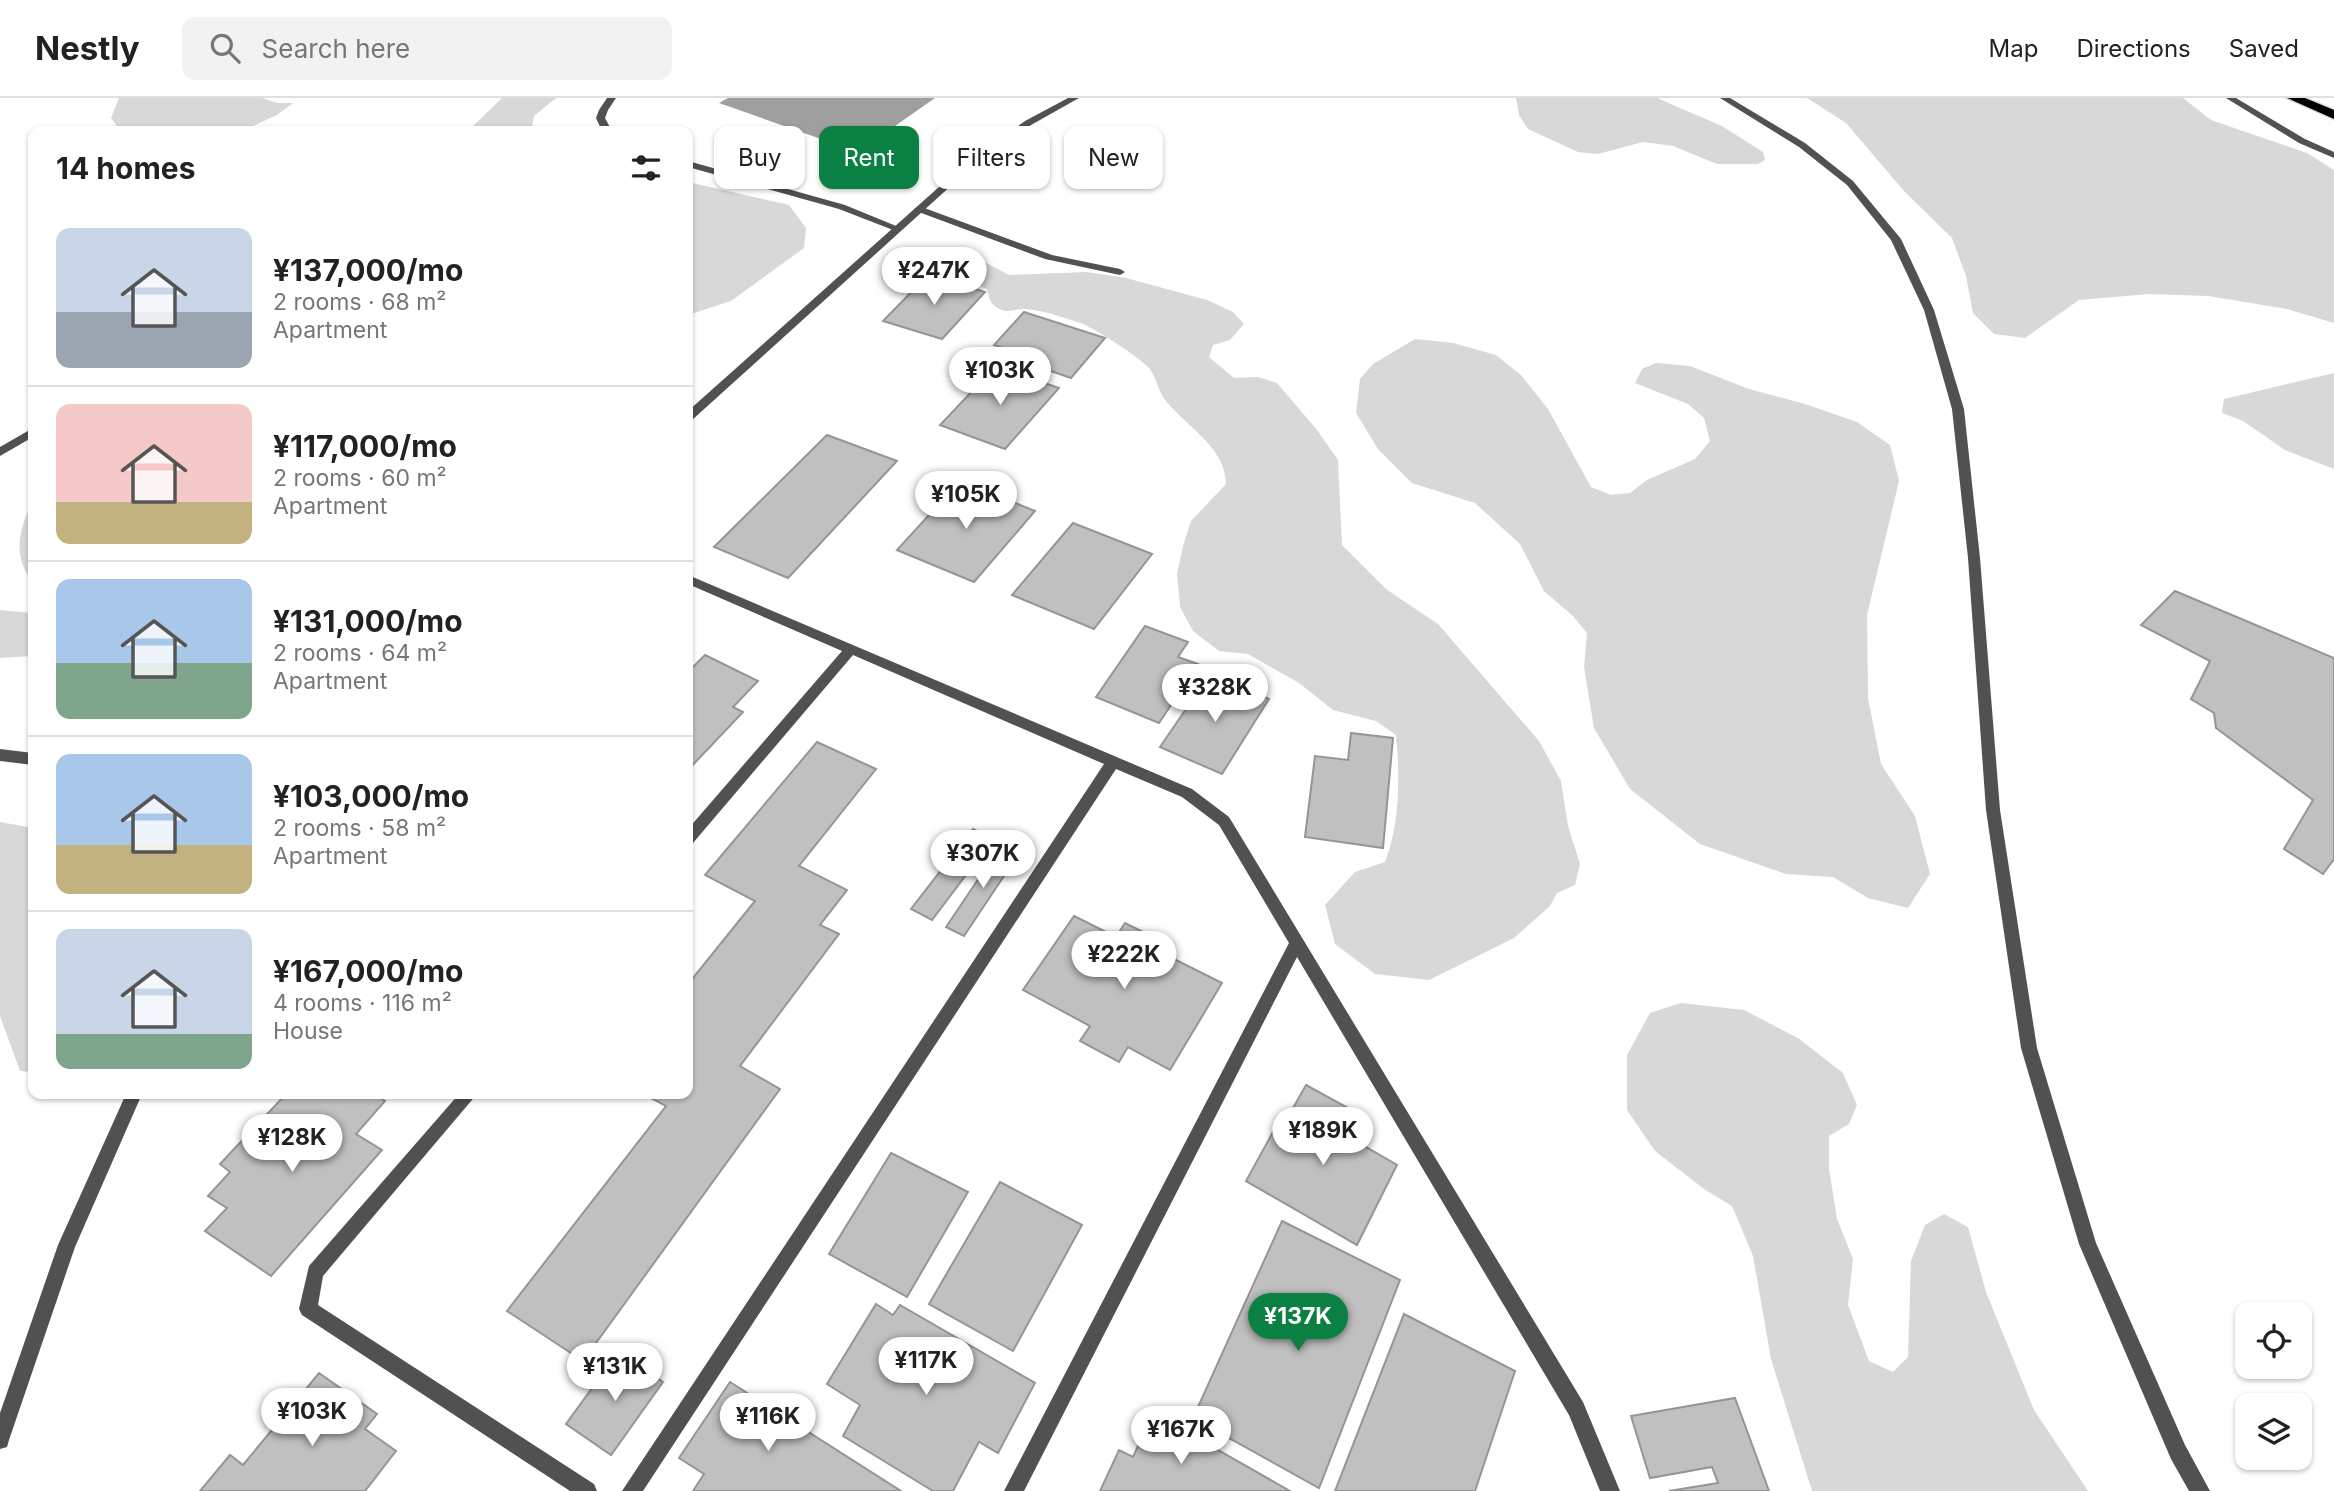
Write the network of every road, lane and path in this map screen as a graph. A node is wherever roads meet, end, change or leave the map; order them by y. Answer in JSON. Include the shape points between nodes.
{"nodes":[{"id":1,"x":612,"y":98,"type":"edge"},
{"id":2,"x":1075,"y":98,"type":"edge"},
{"id":3,"x":1724,"y":98,"type":"edge"},
{"id":4,"x":2231,"y":98,"type":"edge"},
{"id":5,"x":2294,"y":98,"type":"edge"},
{"id":6,"x":2334,"y":115,"type":"edge"},
{"id":7,"x":604,"y":126,"type":"edge"},
{"id":8,"x":2334,"y":155,"type":"edge"},
{"id":9,"x":693,"y":165,"type":"edge"},
{"id":10,"x":919,"y":209,"type":"junction"},
{"id":11,"x":896,"y":228,"type":"junction"},
{"id":12,"x":1120,"y":272,"type":"dead end"},
{"id":13,"x":693,"y":412,"type":"edge"},
{"id":14,"x":28,"y":435,"type":"edge"},
{"id":15,"x":0,"y":452,"type":"edge"},
{"id":16,"x":693,"y":581,"type":"edge"},
{"id":17,"x":852,"y":648,"type":"junction"},
{"id":18,"x":0,"y":755,"type":"edge"},
{"id":19,"x":28,"y":758,"type":"edge"},
{"id":20,"x":1113,"y":762,"type":"junction"},
{"id":21,"x":693,"y":833,"type":"edge"},
{"id":22,"x":1296,"y":944,"type":"junction"},
{"id":23,"x":132,"y":1099,"type":"edge"},
{"id":24,"x":465,"y":1099,"type":"edge"},
{"id":25,"x":0,"y":1440,"type":"edge"},
{"id":26,"x":587,"y":1491,"type":"edge"},
{"id":27,"x":632,"y":1491,"type":"edge"},
{"id":28,"x":1014,"y":1491,"type":"edge"},
{"id":29,"x":1610,"y":1491,"type":"edge"},
{"id":30,"x":2200,"y":1491,"type":"edge"}],
"edges":[{"from":1,"to":7,"type":"street","via":[[602,110]]},
{"from":2,"to":10,"type":"street","via":[[1028,123]]},
{"from":3,"to":30,"type":"street","via":[[1802,145],[1850,183],[1896,239],[1929,310],[1958,408],[1993,810],[2029,1048],[2088,1244],[2178,1452]]},
{"from":4,"to":8,"type":"street"},
{"from":5,"to":6,"type":"highway"},
{"from":9,"to":11,"type":"street","via":[[842,207]]},
{"from":10,"to":11,"type":"street"},
{"from":10,"to":12,"type":"street","via":[[1049,257]]},
{"from":11,"to":13,"type":"street"},
{"from":14,"to":15,"type":"street"},
{"from":16,"to":17,"type":"street"},
{"from":17,"to":20,"type":"street"},
{"from":17,"to":21,"type":"street"},
{"from":18,"to":19,"type":"street"},
{"from":20,"to":22,"type":"street","via":[[1187,793],[1224,821]]},
{"from":20,"to":27,"type":"street"},
{"from":22,"to":28,"type":"street"},
{"from":22,"to":29,"type":"street","via":[[1576,1409]]},
{"from":23,"to":25,"type":"street","via":[[68,1245]]},
{"from":24,"to":26,"type":"street","via":[[316,1272],[308,1309]]}]}
